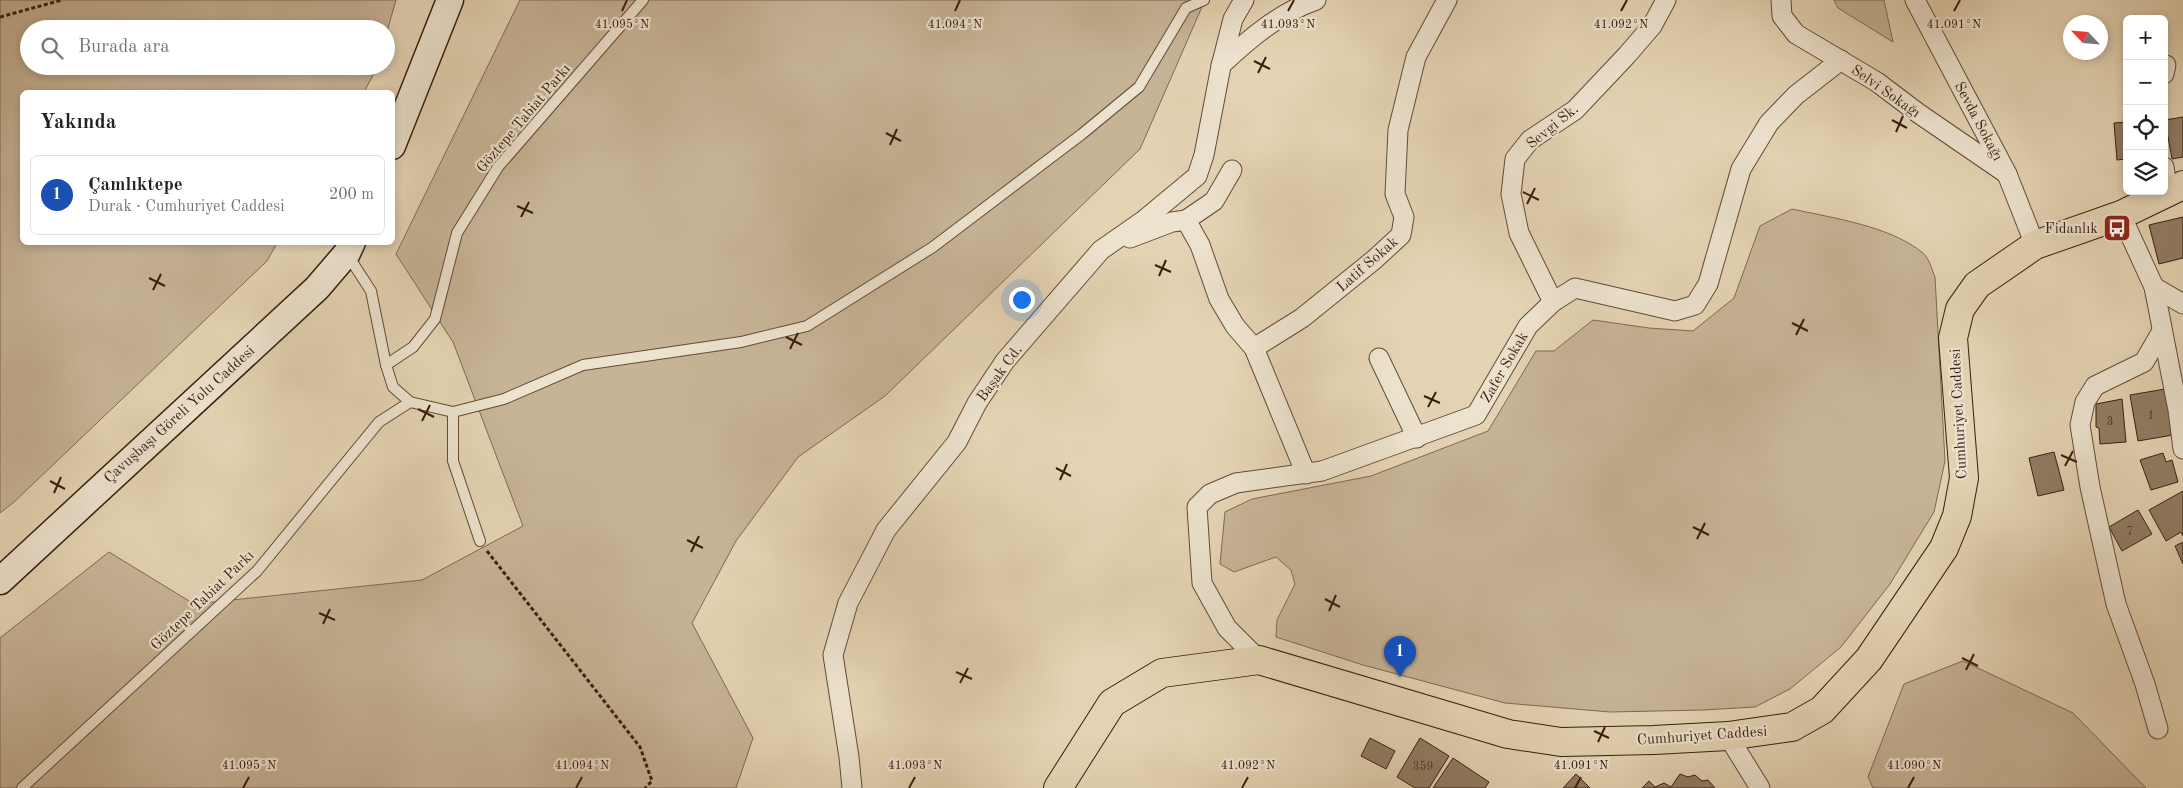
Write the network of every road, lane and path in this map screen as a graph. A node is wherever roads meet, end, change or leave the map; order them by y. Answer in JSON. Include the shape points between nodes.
{"nodes":[{"id":1,"x":62,"y":0,"type":"edge"},
{"id":2,"x":450,"y":0,"type":"edge"},
{"id":3,"x":643,"y":0,"type":"edge"},
{"id":4,"x":1204,"y":0,"type":"edge"},
{"id":5,"x":1244,"y":0,"type":"edge"},
{"id":6,"x":1316,"y":0,"type":"edge"},
{"id":7,"x":1447,"y":0,"type":"edge"},
{"id":8,"x":1666,"y":0,"type":"edge"},
{"id":9,"x":1781,"y":0,"type":"edge"},
{"id":10,"x":1915,"y":0,"type":"edge"},
{"id":11,"x":0,"y":17,"type":"edge"},
{"id":12,"x":1841,"y":60,"type":"junction"},
{"id":13,"x":1221,"y":66,"type":"junction"},
{"id":14,"x":395,"y":138,"type":"edge"},
{"id":15,"x":1232,"y":170,"type":"dead end"},
{"id":16,"x":2007,"y":174,"type":"junction"},
{"id":17,"x":2172,"y":182,"type":"edge"},
{"id":18,"x":2121,"y":215,"type":"junction"},
{"id":19,"x":1186,"y":220,"type":"junction"},
{"id":20,"x":2035,"y":245,"type":"junction"},
{"id":21,"x":349,"y":248,"type":"edge"},
{"id":22,"x":1101,"y":250,"type":"junction"},
{"id":23,"x":2154,"y":287,"type":"junction"},
{"id":24,"x":1553,"y":302,"type":"junction"},
{"id":25,"x":2183,"y":304,"type":"edge"},
{"id":26,"x":2162,"y":331,"type":"junction"},
{"id":27,"x":1254,"y":348,"type":"junction"},
{"id":28,"x":1379,"y":358,"type":"dead end"},
{"id":29,"x":386,"y":365,"type":"junction"},
{"id":30,"x":410,"y":402,"type":"junction"},
{"id":31,"x":453,"y":412,"type":"junction"},
{"id":32,"x":1417,"y":438,"type":"junction"},
{"id":33,"x":2183,"y":449,"type":"edge"},
{"id":34,"x":1306,"y":474,"type":"junction"},
{"id":35,"x":480,"y":542,"type":"joint"},
{"id":36,"x":0,"y":581,"type":"edge"},
{"id":37,"x":1258,"y":660,"type":"junction"},
{"id":38,"x":2158,"y":729,"type":"dead end"},
{"id":39,"x":1728,"y":736,"type":"junction"},
{"id":40,"x":22,"y":788,"type":"edge"},
{"id":41,"x":645,"y":788,"type":"edge"},
{"id":42,"x":852,"y":788,"type":"edge"},
{"id":43,"x":1058,"y":788,"type":"edge"},
{"id":44,"x":1760,"y":788,"type":"edge"}],
"edges":[{"from":1,"to":11,"type":"path"},
{"from":2,"to":14,"type":"main road"},
{"from":3,"to":29,"type":"lane","name":"Göztepe Tabiat Parkı","via":[[498,166],[457,233],[435,319],[413,347]]},
{"from":4,"to":31,"type":"lane","via":[[1186,8],[1138,87],[1082,134],[934,247],[808,326],[741,342],[583,365],[504,399]]},
{"from":5,"to":13,"type":"street","name":"Başak Cd.","via":[[1233,20]]},
{"from":6,"to":13,"type":"street","via":[[1301,5],[1250,37]]},
{"from":7,"to":27,"type":"street","name":"Latif Sokak","via":[[1416,57],[1398,130],[1395,194],[1404,217],[1401,235],[1302,318]]},
{"from":8,"to":24,"type":"street","name":"Sevgi Sk.","via":[[1652,26],[1627,56],[1574,110],[1530,140],[1515,159],[1511,194],[1518,232]]},
{"from":9,"to":12,"type":"street","name":"Selvi Sokağı","via":[[1782,16],[1796,34]]},
{"from":10,"to":16,"type":"street","name":"Sevda Sokağı"},
{"from":12,"to":16,"type":"street","name":"Selvi Sokağı"},
{"from":12,"to":24,"type":"street","name":"Zafer Sokak","via":[[1796,95],[1769,123],[1741,169],[1708,284],[1695,305],[1675,311],[1575,288]]},
{"from":13,"to":22,"type":"street","name":"Başak Cd.","via":[[1197,176]]},
{"from":15,"to":19,"type":"street","via":[[1214,201]]},
{"from":16,"to":20,"type":"street","name":"Sevda Sokağı"},
{"from":17,"to":18,"type":"main road","name":"Cumhuriyet Caddesi"},
{"from":18,"to":20,"type":"main road","name":"Cumhuriyet Caddesi"},
{"from":18,"to":23,"type":"street"},
{"from":19,"to":22,"type":"street","via":[[1172,222]]},
{"from":19,"to":27,"type":"street","via":[[1200,246],[1219,299],[1235,326]]},
{"from":20,"to":39,"type":"main road","name":"Cumhuriyet Caddesi","via":[[1978,284],[1960,309],[1954,338],[1964,478],[1957,516],[1944,548],[1870,659],[1822,710],[1792,727]]},
{"from":21,"to":29,"type":"lane","via":[[371,291]]},
{"from":21,"to":36,"type":"main road","name":"Çavuşbaşı Göreli Yolu Caddesi","via":[[317,288]]},
{"from":22,"to":42,"type":"street","name":"Başak Cd.","via":[[1005,361],[977,402],[957,442],[886,530],[848,603],[833,655]]},
{"from":23,"to":25,"type":"street"},
{"from":23,"to":26,"type":"street"},
{"from":24,"to":32,"type":"street","name":"Zafer Sokak","via":[[1528,326],[1476,416]]},
{"from":26,"to":33,"type":"street"},
{"from":26,"to":38,"type":"street","via":[[2144,362],[2096,386],[2085,402],[2080,425],[2090,488],[2116,604]]},
{"from":27,"to":34,"type":"street"},
{"from":28,"to":32,"type":"street"},
{"from":29,"to":30,"type":"lane","via":[[393,386]]},
{"from":30,"to":31,"type":"lane"},
{"from":30,"to":40,"type":"lane","name":"Göztepe Tabiat Parkı","via":[[379,422],[257,571]]},
{"from":31,"to":35,"type":"lane","via":[[453,461]]},
{"from":32,"to":34,"type":"street","name":"Zafer Sokak"},
{"from":34,"to":37,"type":"street","name":"Zafer Sokak","via":[[1236,483],[1210,494],[1197,506],[1202,583],[1227,628]]},
{"from":35,"to":41,"type":"path","via":[[640,747],[652,781]]},
{"from":37,"to":39,"type":"main road","name":"Cumhuriyet Caddesi","via":[[1508,734],[1561,742]]},
{"from":37,"to":43,"type":"main road","name":"Cumhuriyet Caddesi","via":[[1162,673],[1112,703]]},
{"from":39,"to":44,"type":"street"}]}
